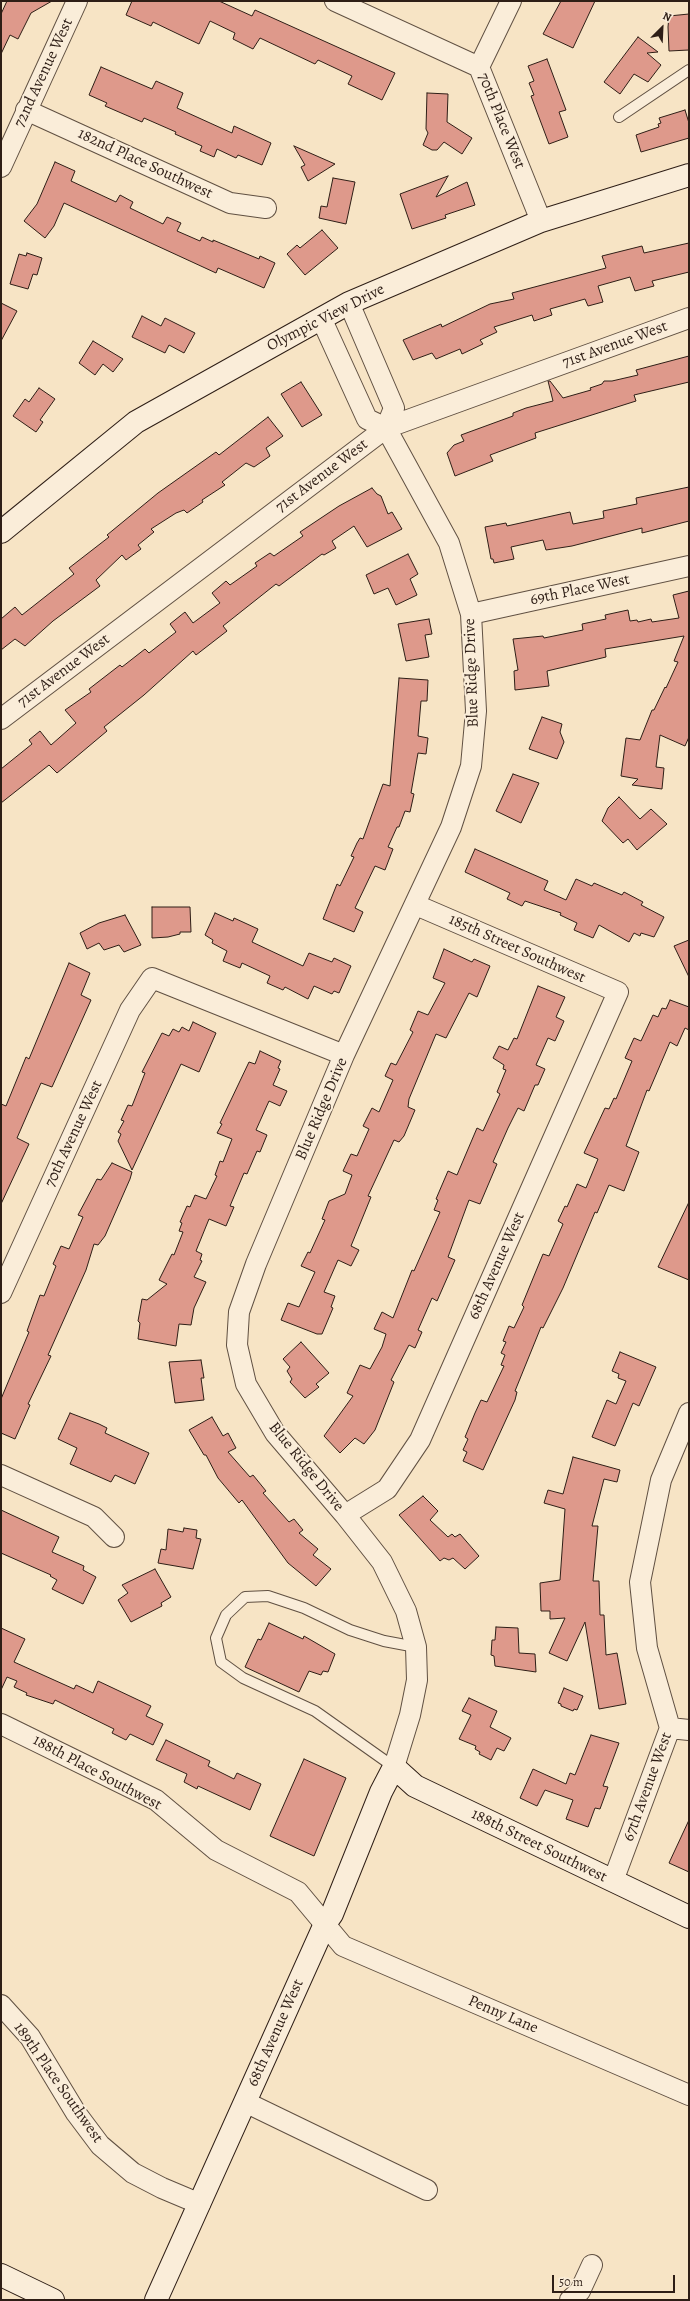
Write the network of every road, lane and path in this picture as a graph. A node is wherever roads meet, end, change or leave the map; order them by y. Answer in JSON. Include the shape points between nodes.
{"nodes":[{"id":1,"x":77,"y":1,"type":"edge"},
{"id":2,"x":335,"y":1,"type":"edge"},
{"id":3,"x":511,"y":1,"type":"edge"},
{"id":4,"x":479,"y":67,"type":"junction"},
{"id":5,"x":689,"y":70,"type":"edge"},
{"id":6,"x":26,"y":110,"type":"junction"},
{"id":7,"x":619,"y":117,"type":"dead end"},
{"id":8,"x":1,"y":167,"type":"edge"},
{"id":9,"x":689,"y":175,"type":"edge"},
{"id":10,"x":266,"y":208,"type":"dead end"},
{"id":11,"x":541,"y":221,"type":"junction"},
{"id":12,"x":349,"y":303,"type":"junction"},
{"id":13,"x":321,"y":318,"type":"junction"},
{"id":14,"x":689,"y":318,"type":"edge"},
{"id":15,"x":386,"y":428,"type":"junction"},
{"id":16,"x":1,"y":532,"type":"edge"},
{"id":17,"x":689,"y":566,"type":"edge"},
{"id":18,"x":471,"y":614,"type":"junction"},
{"id":19,"x":1,"y":719,"type":"edge"},
{"id":20,"x":416,"y":905,"type":"junction"},
{"id":21,"x":618,"y":992,"type":"joint"},
{"id":22,"x":344,"y":1055,"type":"junction"},
{"id":23,"x":1,"y":1293,"type":"edge"},
{"id":24,"x":689,"y":1413,"type":"edge"},
{"id":25,"x":1,"y":1474,"type":"edge"},
{"id":26,"x":345,"y":1515,"type":"junction"},
{"id":27,"x":114,"y":1537,"type":"dead end"},
{"id":28,"x":416,"y":1647,"type":"junction"},
{"id":29,"x":1,"y":1724,"type":"edge"},
{"id":30,"x":680,"y":1729,"type":"edge"},
{"id":31,"x":394,"y":1767,"type":"junction"},
{"id":32,"x":613,"y":1881,"type":"junction"},
{"id":33,"x":689,"y":1917,"type":"edge"},
{"id":34,"x":325,"y":1924,"type":"junction"},
{"id":35,"x":1,"y":2005,"type":"edge"},
{"id":36,"x":689,"y":2095,"type":"edge"},
{"id":37,"x":245,"y":2102,"type":"junction"},
{"id":38,"x":427,"y":2190,"type":"dead end"},
{"id":39,"x":200,"y":2204,"type":"junction"},
{"id":40,"x":592,"y":2265,"type":"dead end"},
{"id":41,"x":1,"y":2276,"type":"edge"},
{"id":42,"x":53,"y":2300,"type":"edge"},
{"id":43,"x":156,"y":2300,"type":"edge"},
{"id":44,"x":570,"y":2300,"type":"edge"}],
"edges":[{"from":1,"to":6,"type":"street","name":"72nd Avenue West"},
{"from":2,"to":4,"type":"street"},
{"from":3,"to":4,"type":"street","name":"70th Place West"},
{"from":4,"to":11,"type":"street","name":"70th Place West"},
{"from":5,"to":7,"type":"lane"},
{"from":6,"to":8,"type":"street","name":"72nd Avenue West"},
{"from":6,"to":10,"type":"street","name":"182nd Place Southwest","via":[[230,203]]},
{"from":9,"to":11,"type":"street","name":"Olympic View Drive"},
{"from":11,"to":12,"type":"street","name":"Olympic View Drive"},
{"from":12,"to":13,"type":"street","name":"Olympic View Drive"},
{"from":12,"to":15,"type":"street","via":[[394,408]]},
{"from":13,"to":15,"type":"street","via":[[367,419]]},
{"from":13,"to":16,"type":"street","name":"Olympic View Drive","via":[[136,422]]},
{"from":14,"to":15,"type":"street","name":"71st Avenue West"},
{"from":15,"to":18,"type":"street","name":"Blue Ridge Drive","via":[[449,543]]},
{"from":15,"to":19,"type":"street","name":"71st Avenue West"},
{"from":17,"to":18,"type":"street","name":"69th Place West"},
{"from":18,"to":20,"type":"street","name":"Blue Ridge Drive","via":[[476,711],[471,766],[451,827]]},
{"from":20,"to":21,"type":"street","name":"185th Street Southwest"},
{"from":20,"to":22,"type":"street","name":"Blue Ridge Drive"},
{"from":21,"to":26,"type":"street","name":"68th Avenue West","via":[[420,1440],[387,1489]]},
{"from":22,"to":23,"type":"street","name":"70th Avenue West","via":[[152,978],[130,1010]]},
{"from":22,"to":26,"type":"street","name":"Blue Ridge Drive","via":[[246,1291],[239,1312],[237,1345],[246,1384],[275,1433]]},
{"from":24,"to":30,"type":"street","name":"67th Avenue West","via":[[661,1480],[640,1582],[647,1648]]},
{"from":25,"to":27,"type":"street","via":[[94,1517]]},
{"from":26,"to":28,"type":"street","name":"Blue Ridge Drive","via":[[382,1562],[406,1610]]},
{"from":28,"to":31,"type":"street","name":"Blue Ridge Drive","via":[[417,1680],[410,1715]]},
{"from":28,"to":31,"type":"lane","via":[[384,1641],[350,1630],[304,1608],[268,1596],[245,1597],[226,1615],[216,1638],[221,1662],[243,1678],[315,1711]]},
{"from":29,"to":34,"type":"street","name":"188th Place Southwest","via":[[156,1800],[216,1850],[298,1892]]},
{"from":30,"to":32,"type":"street","name":"67th Avenue West"},
{"from":31,"to":32,"type":"street","name":"188th Street Southwest","via":[[415,1786]]},
{"from":31,"to":34,"type":"street","name":"68th Avenue West","via":[[332,1914]]},
{"from":32,"to":33,"type":"street","name":"188th Street Southwest"},
{"from":34,"to":36,"type":"street","name":"Penny Lane","via":[[343,1946]]},
{"from":34,"to":37,"type":"street","name":"68th Avenue West"},
{"from":35,"to":39,"type":"street","name":"189th Place Southwest","via":[[30,2037],[76,2113],[100,2145],[133,2173]]},
{"from":37,"to":38,"type":"street"},
{"from":37,"to":39,"type":"street","name":"68th Avenue West"},
{"from":39,"to":43,"type":"street","name":"68th Avenue West"},
{"from":40,"to":44,"type":"street","via":[[580,2291]]},
{"from":41,"to":42,"type":"street"}]}
